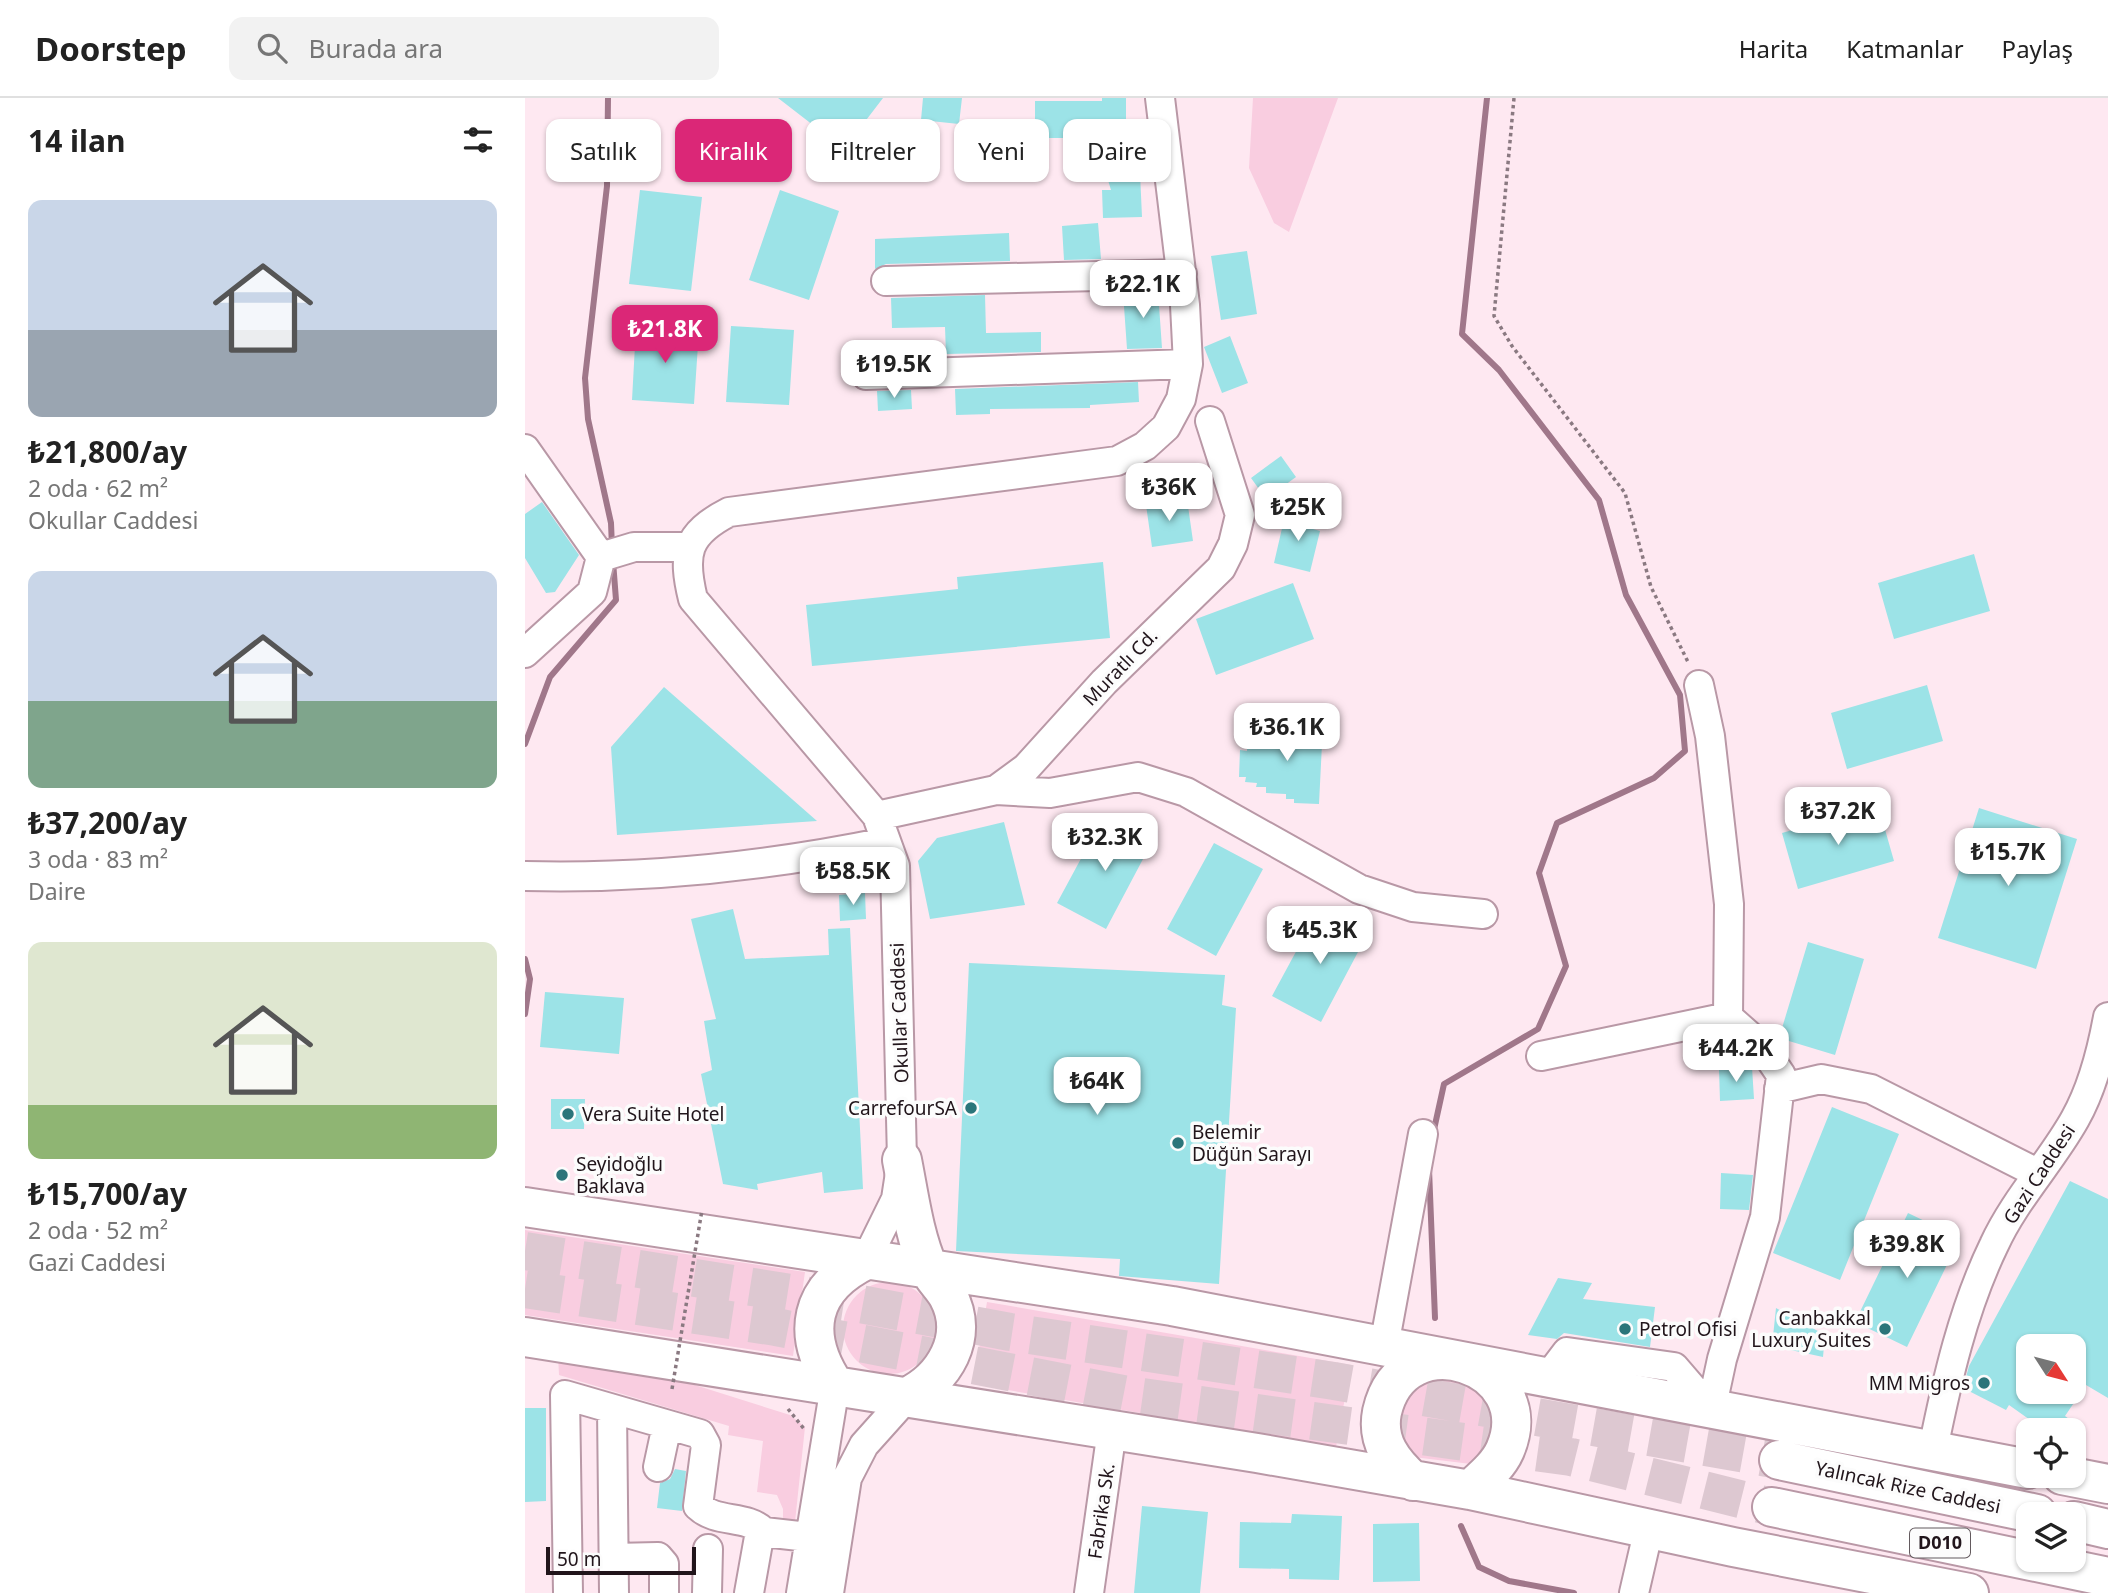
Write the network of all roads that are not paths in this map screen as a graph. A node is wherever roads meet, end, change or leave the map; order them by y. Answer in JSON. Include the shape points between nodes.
{"nodes":[{"id":1,"x":1160,"y":98,"type":"edge"},
{"id":2,"x":1182,"y":274,"type":"junction"},
{"id":3,"x":886,"y":281,"type":"dead end"},
{"id":4,"x":1188,"y":364,"type":"junction"},
{"id":5,"x":866,"y":374,"type":"dead end"},
{"id":6,"x":1210,"y":421,"type":"dead end"},
{"id":7,"x":525,"y":449,"type":"edge"},
{"id":8,"x":689,"y":547,"type":"junction"},
{"id":9,"x":601,"y":556,"type":"junction"},
{"id":10,"x":525,"y":653,"type":"edge"},
{"id":11,"x":1699,"y":685,"type":"road end"},
{"id":12,"x":996,"y":790,"type":"junction"},
{"id":13,"x":877,"y":816,"type":"junction"},
{"id":14,"x":891,"y":854,"type":"junction"},
{"id":15,"x":525,"y":876,"type":"edge"},
{"id":16,"x":1483,"y":914,"type":"dead end"},
{"id":17,"x":1728,"y":1017,"type":"junction"},
{"id":18,"x":2108,"y":1017,"type":"edge"},
{"id":19,"x":1541,"y":1056,"type":"dead end"},
{"id":20,"x":1779,"y":1089,"type":"junction"},
{"id":21,"x":1423,"y":1134,"type":"dead end"},
{"id":22,"x":902,"y":1160,"type":"junction"},
{"id":23,"x":2037,"y":1173,"type":"junction"},
{"id":24,"x":525,"y":1208,"type":"edge"},
{"id":25,"x":866,"y":1260,"type":"junction"},
{"id":26,"x":930,"y":1270,"type":"junction"},
{"id":27,"x":525,"y":1338,"type":"edge"},
{"id":28,"x":1384,"y":1346,"type":"junction"},
{"id":29,"x":1461,"y":1361,"type":"junction"},
{"id":30,"x":835,"y":1386,"type":"junction"},
{"id":31,"x":907,"y":1397,"type":"junction"},
{"id":32,"x":613,"y":1409,"type":"junction"},
{"id":33,"x":1711,"y":1410,"type":"junction"},
{"id":34,"x":667,"y":1425,"type":"junction"},
{"id":35,"x":1112,"y":1430,"type":"junction"},
{"id":36,"x":1933,"y":1450,"type":"junction"},
{"id":37,"x":1779,"y":1460,"type":"tunnel mouth"},
{"id":38,"x":658,"y":1467,"type":"dead end"},
{"id":39,"x":2016,"y":1467,"type":"edge"},
{"id":40,"x":2086,"y":1480,"type":"edge"},
{"id":41,"x":1413,"y":1481,"type":"junction"},
{"id":42,"x":2108,"y":1485,"type":"edge"},
{"id":43,"x":1470,"y":1490,"type":"junction"},
{"id":44,"x":1772,"y":1507,"type":"tunnel mouth"},
{"id":45,"x":2016,"y":1510,"type":"edge"},
{"id":46,"x":2086,"y":1523,"type":"edge"},
{"id":47,"x":1649,"y":1528,"type":"junction"},
{"id":48,"x":2108,"y":1528,"type":"edge"},
{"id":49,"x":764,"y":1532,"type":"junction"},
{"id":50,"x":809,"y":1537,"type":"junction"},
{"id":51,"x":708,"y":1549,"type":"dead end"},
{"id":52,"x":614,"y":1558,"type":"junction"},
{"id":53,"x":2108,"y":1577,"type":"edge"},
{"id":54,"x":1853,"y":1582,"type":"edge"},
{"id":55,"x":568,"y":1593,"type":"edge"},
{"id":56,"x":614,"y":1593,"type":"edge"},
{"id":57,"x":664,"y":1593,"type":"edge"},
{"id":58,"x":707,"y":1593,"type":"edge"},
{"id":59,"x":750,"y":1593,"type":"edge"},
{"id":60,"x":801,"y":1593,"type":"edge"},
{"id":61,"x":829,"y":1593,"type":"edge"},
{"id":62,"x":1089,"y":1593,"type":"edge"},
{"id":63,"x":1634,"y":1593,"type":"edge"},
{"id":64,"x":1969,"y":1593,"type":"edge"}],
"edges":[{"from":1,"to":2,"type":"street"},
{"from":2,"to":3,"type":"street"},
{"from":2,"to":4,"type":"street"},
{"from":4,"to":5,"type":"street"},
{"from":4,"to":8,"type":"street","via":[[1181,399],[1166,427],[1145,446],[1117,461],[729,512],[705,524]]},
{"from":6,"to":12,"type":"street","name":"Muratlı Cd.","via":[[1240,515],[1221,568],[1104,682],[1027,768]]},
{"from":7,"to":9,"type":"street"},
{"from":8,"to":9,"type":"street","via":[[634,547]]},
{"from":8,"to":13,"type":"street","name":"Okullar Caddesi","via":[[686,570],[693,599]]},
{"from":9,"to":10,"type":"street","via":[[592,592]]},
{"from":11,"to":17,"type":"street","via":[[1710,736],[1729,904]]},
{"from":12,"to":13,"type":"street","name":"Muratlı Cd."},
{"from":12,"to":16,"type":"street","via":[[1050,793],[1138,777],[1186,792],[1359,889],[1413,907]]},
{"from":13,"to":14,"type":"street","name":"Okullar Caddesi"},
{"from":14,"to":15,"type":"street","via":[[651,872]]},
{"from":14,"to":22,"type":"street","name":"Okullar Caddesi"},
{"from":17,"to":19,"type":"street"},
{"from":17,"to":20,"type":"street","via":[[1762,1047],[1781,1075]]},
{"from":18,"to":23,"type":"street","name":"Gazi Caddesi","via":[[2103,1045],[2076,1118]]},
{"from":20,"to":23,"type":"street","via":[[1821,1079],[1871,1089]]},
{"from":20,"to":33,"type":"street","via":[[1765,1217]]},
{"from":21,"to":28,"type":"street"},
{"from":22,"to":25,"type":"street","name":"Okullar Caddesi","via":[[896,1199]]},
{"from":22,"to":26,"type":"highway"},
{"from":23,"to":36,"type":"street","name":"Gazi Caddesi","via":[[1994,1244],[1968,1310]]},
{"from":24,"to":25,"type":"highway"},
{"from":25,"to":26,"type":"highway"},
{"from":25,"to":30,"type":"highway","via":[[844,1270],[827,1288],[816,1310],[813,1335]]},
{"from":26,"to":28,"type":"highway","via":[[1172,1306]]},
{"from":26,"to":31,"type":"highway","via":[[948,1297],[956,1333],[941,1372]]},
{"from":27,"to":30,"type":"highway"},
{"from":28,"to":29,"type":"highway"},
{"from":29,"to":33,"type":"highway"},
{"from":29,"to":41,"type":"highway","via":[[1436,1359],[1415,1366],[1397,1380],[1385,1399],[1380,1421],[1383,1444],[1394,1464]]},
{"from":29,"to":43,"type":"highway","via":[[1491,1377],[1503,1392],[1510,1419],[1505,1450]]},
{"from":30,"to":31,"type":"highway"},
{"from":30,"to":50,"type":"street"},
{"from":31,"to":35,"type":"highway"},
{"from":31,"to":61,"type":"street","via":[[864,1445],[847,1478]]},
{"from":32,"to":34,"type":"street"},
{"from":32,"to":52,"type":"street"},
{"from":32,"to":55,"type":"street","via":[[565,1395]]},
{"from":33,"to":36,"type":"highway"},
{"from":34,"to":38,"type":"street"},
{"from":34,"to":49,"type":"street","via":[[700,1434],[706,1445],[698,1506],[707,1515],[755,1524]]},
{"from":35,"to":41,"type":"highway"},
{"from":35,"to":62,"type":"street","name":"Fabrika Sk."},
{"from":36,"to":39,"type":"highway"},
{"from":37,"to":45,"type":"highway","name":"Yalıncak Rize Caddesi","number":"D010"},
{"from":40,"to":42,"type":"highway"},
{"from":41,"to":43,"type":"highway"},
{"from":43,"to":47,"type":"highway"},
{"from":44,"to":53,"type":"highway","number":"D010"},
{"from":46,"to":48,"type":"highway"},
{"from":47,"to":54,"type":"highway"},
{"from":47,"to":63,"type":"street"},
{"from":49,"to":50,"type":"street"},
{"from":49,"to":59,"type":"street","via":[[759,1537]]},
{"from":50,"to":60,"type":"street"},
{"from":51,"to":58,"type":"street"},
{"from":52,"to":56,"type":"street"},
{"from":52,"to":57,"type":"street","via":[[658,1557],[664,1564]]},
{"from":54,"to":64,"type":"highway"}]}
